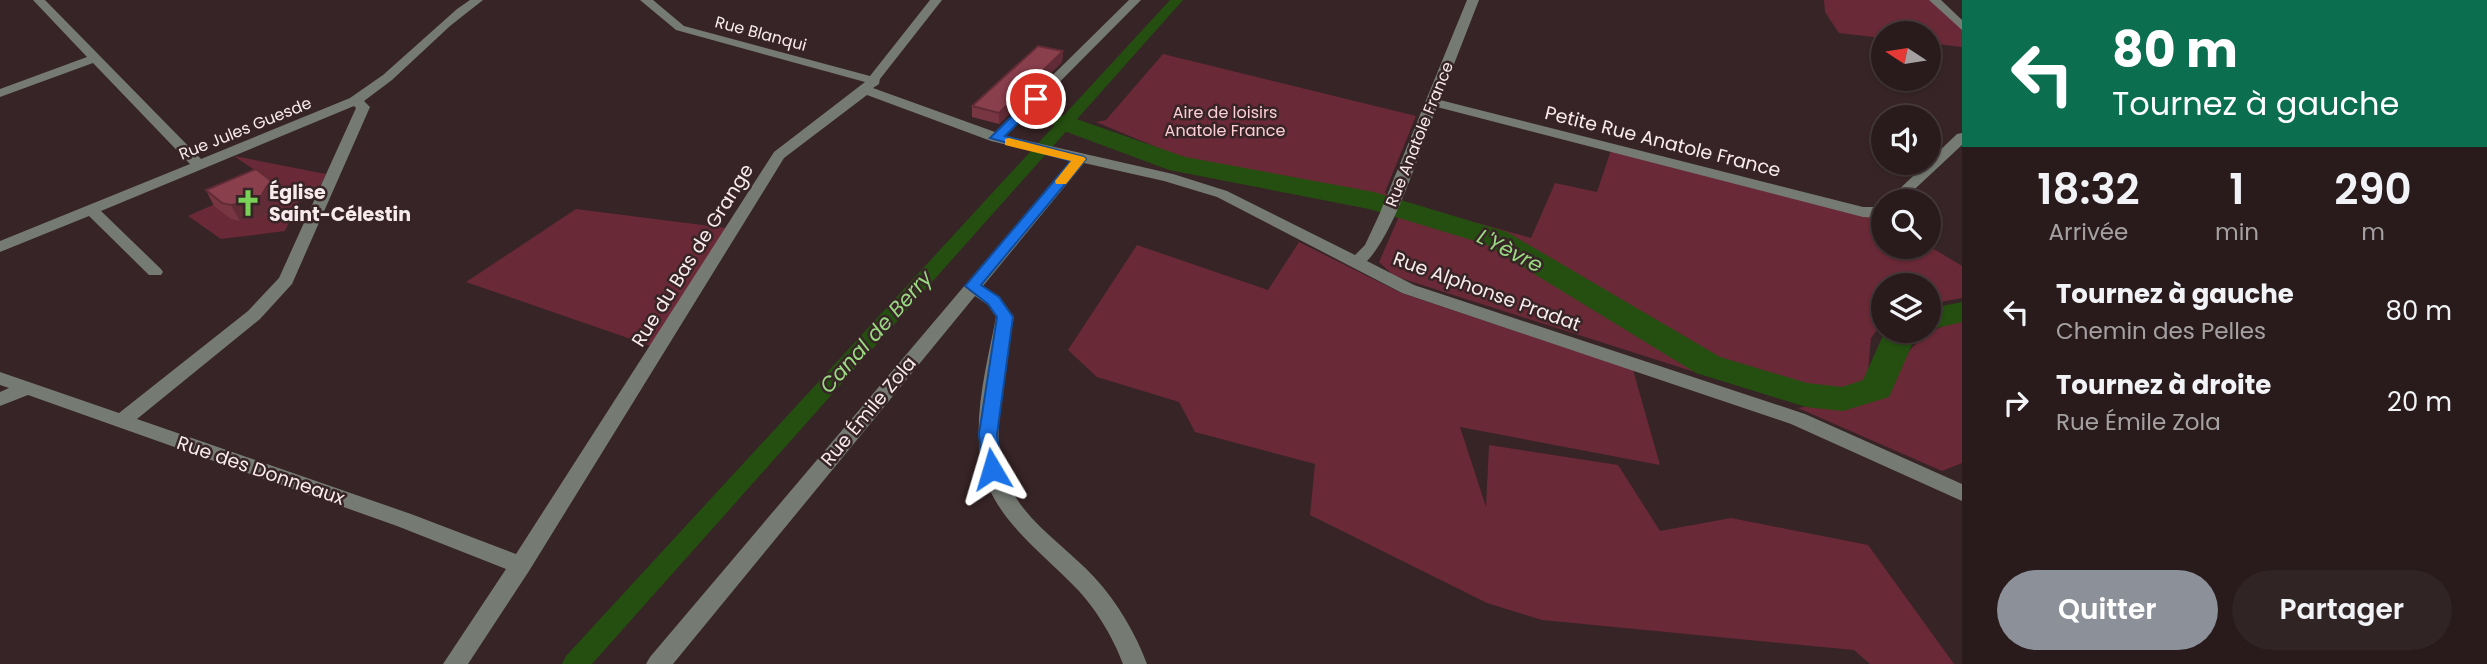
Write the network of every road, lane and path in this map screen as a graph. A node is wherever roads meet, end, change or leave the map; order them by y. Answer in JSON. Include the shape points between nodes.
{"nodes":[{"id":1,"x":39,"y":0,"type":"edge"},
{"id":2,"x":477,"y":0,"type":"edge"},
{"id":3,"x":646,"y":0,"type":"edge"},
{"id":4,"x":936,"y":0,"type":"edge"},
{"id":5,"x":1135,"y":0,"type":"edge"},
{"id":6,"x":1474,"y":0,"type":"edge"},
{"id":7,"x":1935,"y":0,"type":"edge"},
{"id":8,"x":1962,"y":27,"type":"edge"},
{"id":9,"x":95,"y":58,"type":"junction"},
{"id":10,"x":870,"y":85,"type":"junction"},
{"id":11,"x":0,"y":93,"type":"edge"},
{"id":12,"x":355,"y":101,"type":"junction"},
{"id":13,"x":1432,"y":102,"type":"junction"},
{"id":14,"x":1962,"y":137,"type":"edge"},
{"id":15,"x":996,"y":138,"type":"junction"},
{"id":16,"x":1080,"y":159,"type":"junction"},
{"id":17,"x":199,"y":165,"type":"junction"},
{"id":18,"x":1907,"y":189,"type":"edge"},
{"id":19,"x":91,"y":209,"type":"junction"},
{"id":20,"x":1871,"y":213,"type":"edge"},
{"id":21,"x":0,"y":247,"type":"edge"},
{"id":22,"x":1356,"y":263,"type":"junction"},
{"id":23,"x":155,"y":272,"type":"dead end"},
{"id":24,"x":973,"y":286,"type":"junction"},
{"id":25,"x":0,"y":378,"type":"edge"},
{"id":26,"x":26,"y":388,"type":"junction"},
{"id":27,"x":0,"y":400,"type":"edge"},
{"id":28,"x":121,"y":421,"type":"junction"},
{"id":29,"x":1962,"y":493,"type":"edge"},
{"id":30,"x":521,"y":565,"type":"junction"},
{"id":31,"x":455,"y":664,"type":"edge"},
{"id":32,"x":658,"y":664,"type":"edge"},
{"id":33,"x":1135,"y":664,"type":"edge"}],
"edges":[{"from":1,"to":9,"type":"street"},
{"from":2,"to":12,"type":"street","name":"Rue Jules Guesde","via":[[422,43],[373,91]]},
{"from":3,"to":10,"type":"street","name":"Rue Blanqui","via":[[680,28]]},
{"from":4,"to":10,"type":"street","name":"Rue du Bas de Grange"},
{"from":5,"to":15,"type":"street"},
{"from":6,"to":13,"type":"street","name":"Rue Anatole France"},
{"from":7,"to":8,"type":"street"},
{"from":9,"to":11,"type":"street"},
{"from":9,"to":17,"type":"street"},
{"from":10,"to":15,"type":"street","name":"Rue Blanqui"},
{"from":10,"to":30,"type":"street","name":"Rue du Bas de Grange","via":[[779,155]]},
{"from":12,"to":17,"type":"street","name":"Rue Jules Guesde"},
{"from":12,"to":28,"type":"street","via":[[363,107],[279,292]]},
{"from":13,"to":20,"type":"street","name":"Petite Rue Anatole France"},
{"from":13,"to":22,"type":"street","name":"Rue Anatole France","via":[[1372,247]]},
{"from":14,"to":18,"type":"street"},
{"from":15,"to":16,"type":"street","name":"Rue Alphonse Pradat"},
{"from":16,"to":22,"type":"street","name":"Rue Alphonse Pradat","via":[[1168,177],[1222,194]]},
{"from":16,"to":24,"type":"street","name":"Rue Émile Zola"},
{"from":17,"to":19,"type":"street","name":"Rue Jules Guesde"},
{"from":19,"to":21,"type":"street","name":"Rue Jules Guesde"},
{"from":19,"to":23,"type":"street"},
{"from":22,"to":29,"type":"street","name":"Rue Alphonse Pradat","via":[[1409,289],[1798,419]]},
{"from":24,"to":32,"type":"street","name":"Rue Émile Zola"},
{"from":24,"to":33,"type":"street","via":[[994,301],[1005,317],[988,434],[992,469],[1007,502],[1087,583]]},
{"from":25,"to":26,"type":"street","name":"Rue des Donneaux"},
{"from":26,"to":27,"type":"street"},
{"from":26,"to":28,"type":"street","name":"Rue des Donneaux"},
{"from":28,"to":30,"type":"street","name":"Rue des Donneaux"},
{"from":30,"to":31,"type":"street","name":"Rue du Bas de Grange"}]}
